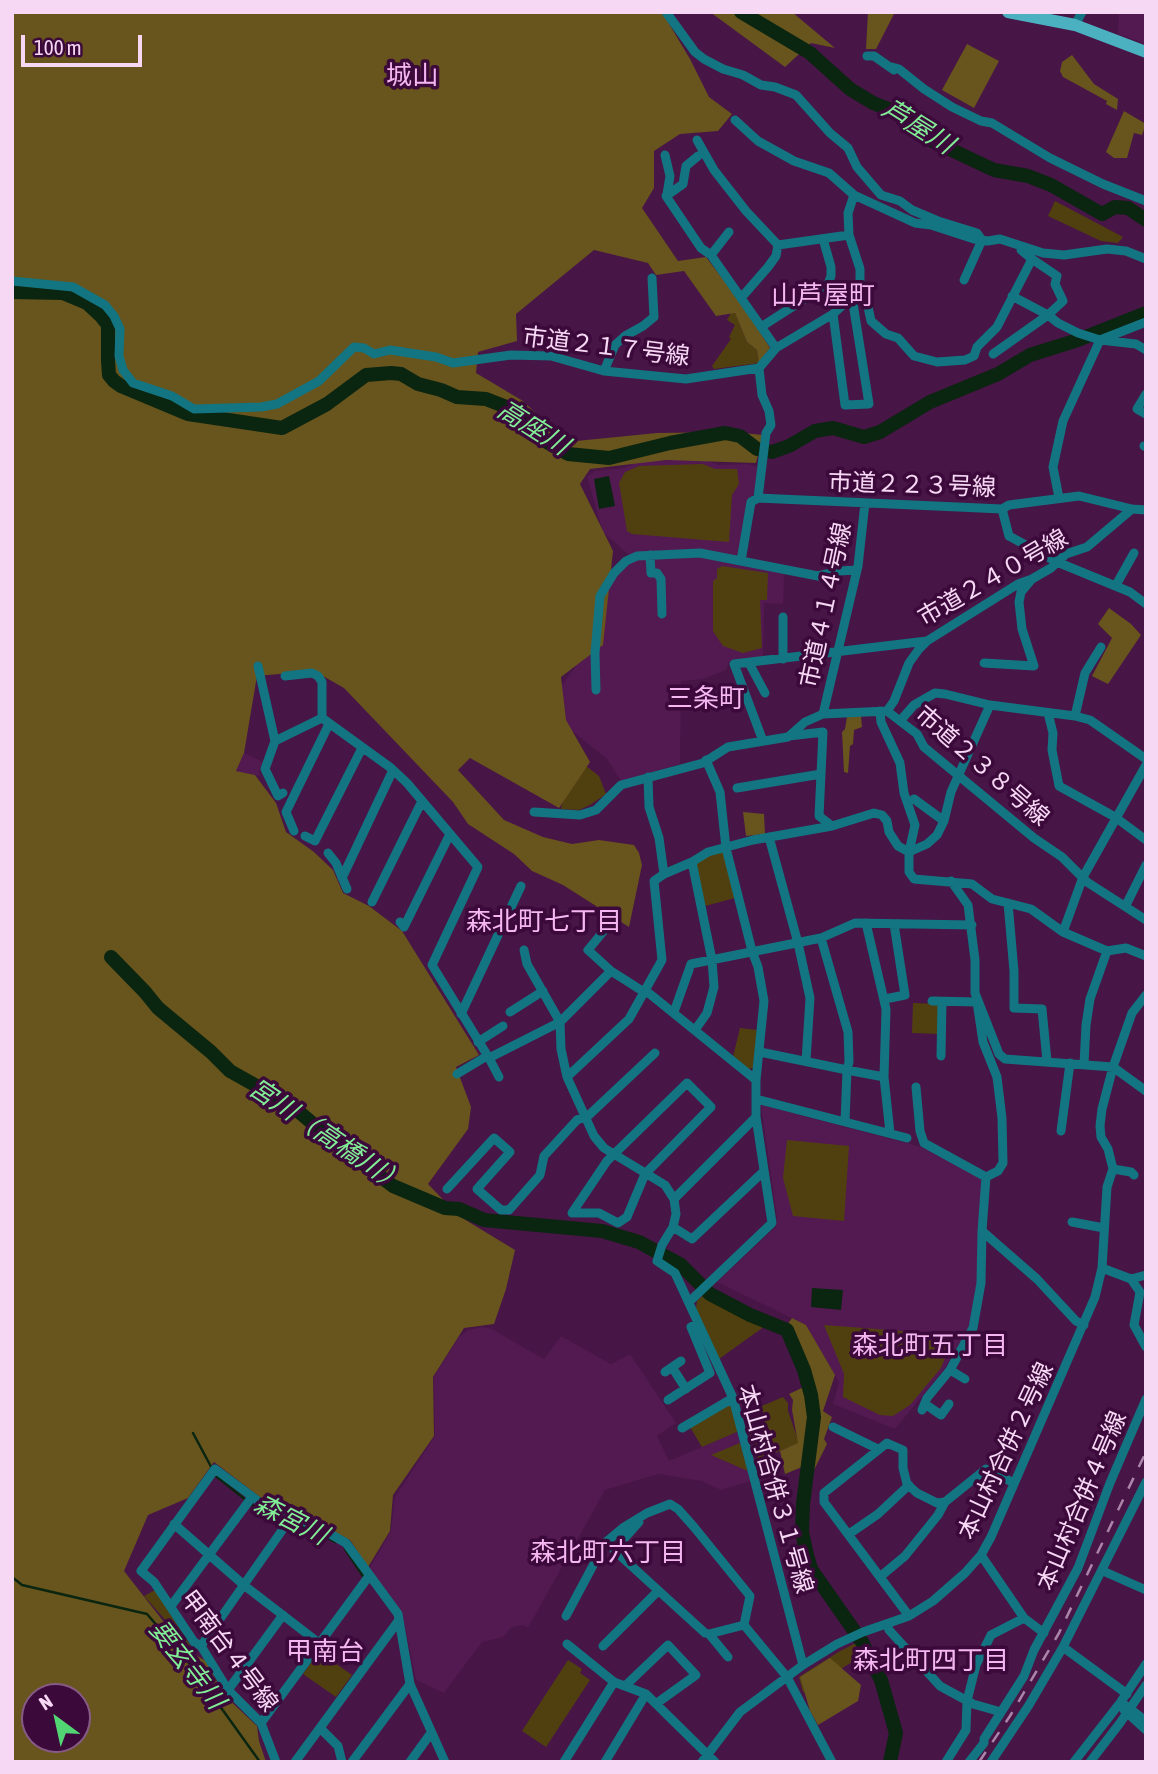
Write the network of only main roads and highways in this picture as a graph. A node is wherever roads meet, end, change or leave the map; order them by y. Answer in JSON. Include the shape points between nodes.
{"nodes":[{"id":1,"x":1008,"y":12,"type":"edge"},
{"id":2,"x":1146,"y":52,"type":"edge"}],
"edges":[{"from":1,"to":2,"type":"main road","via":[[1075,24]]}]}
